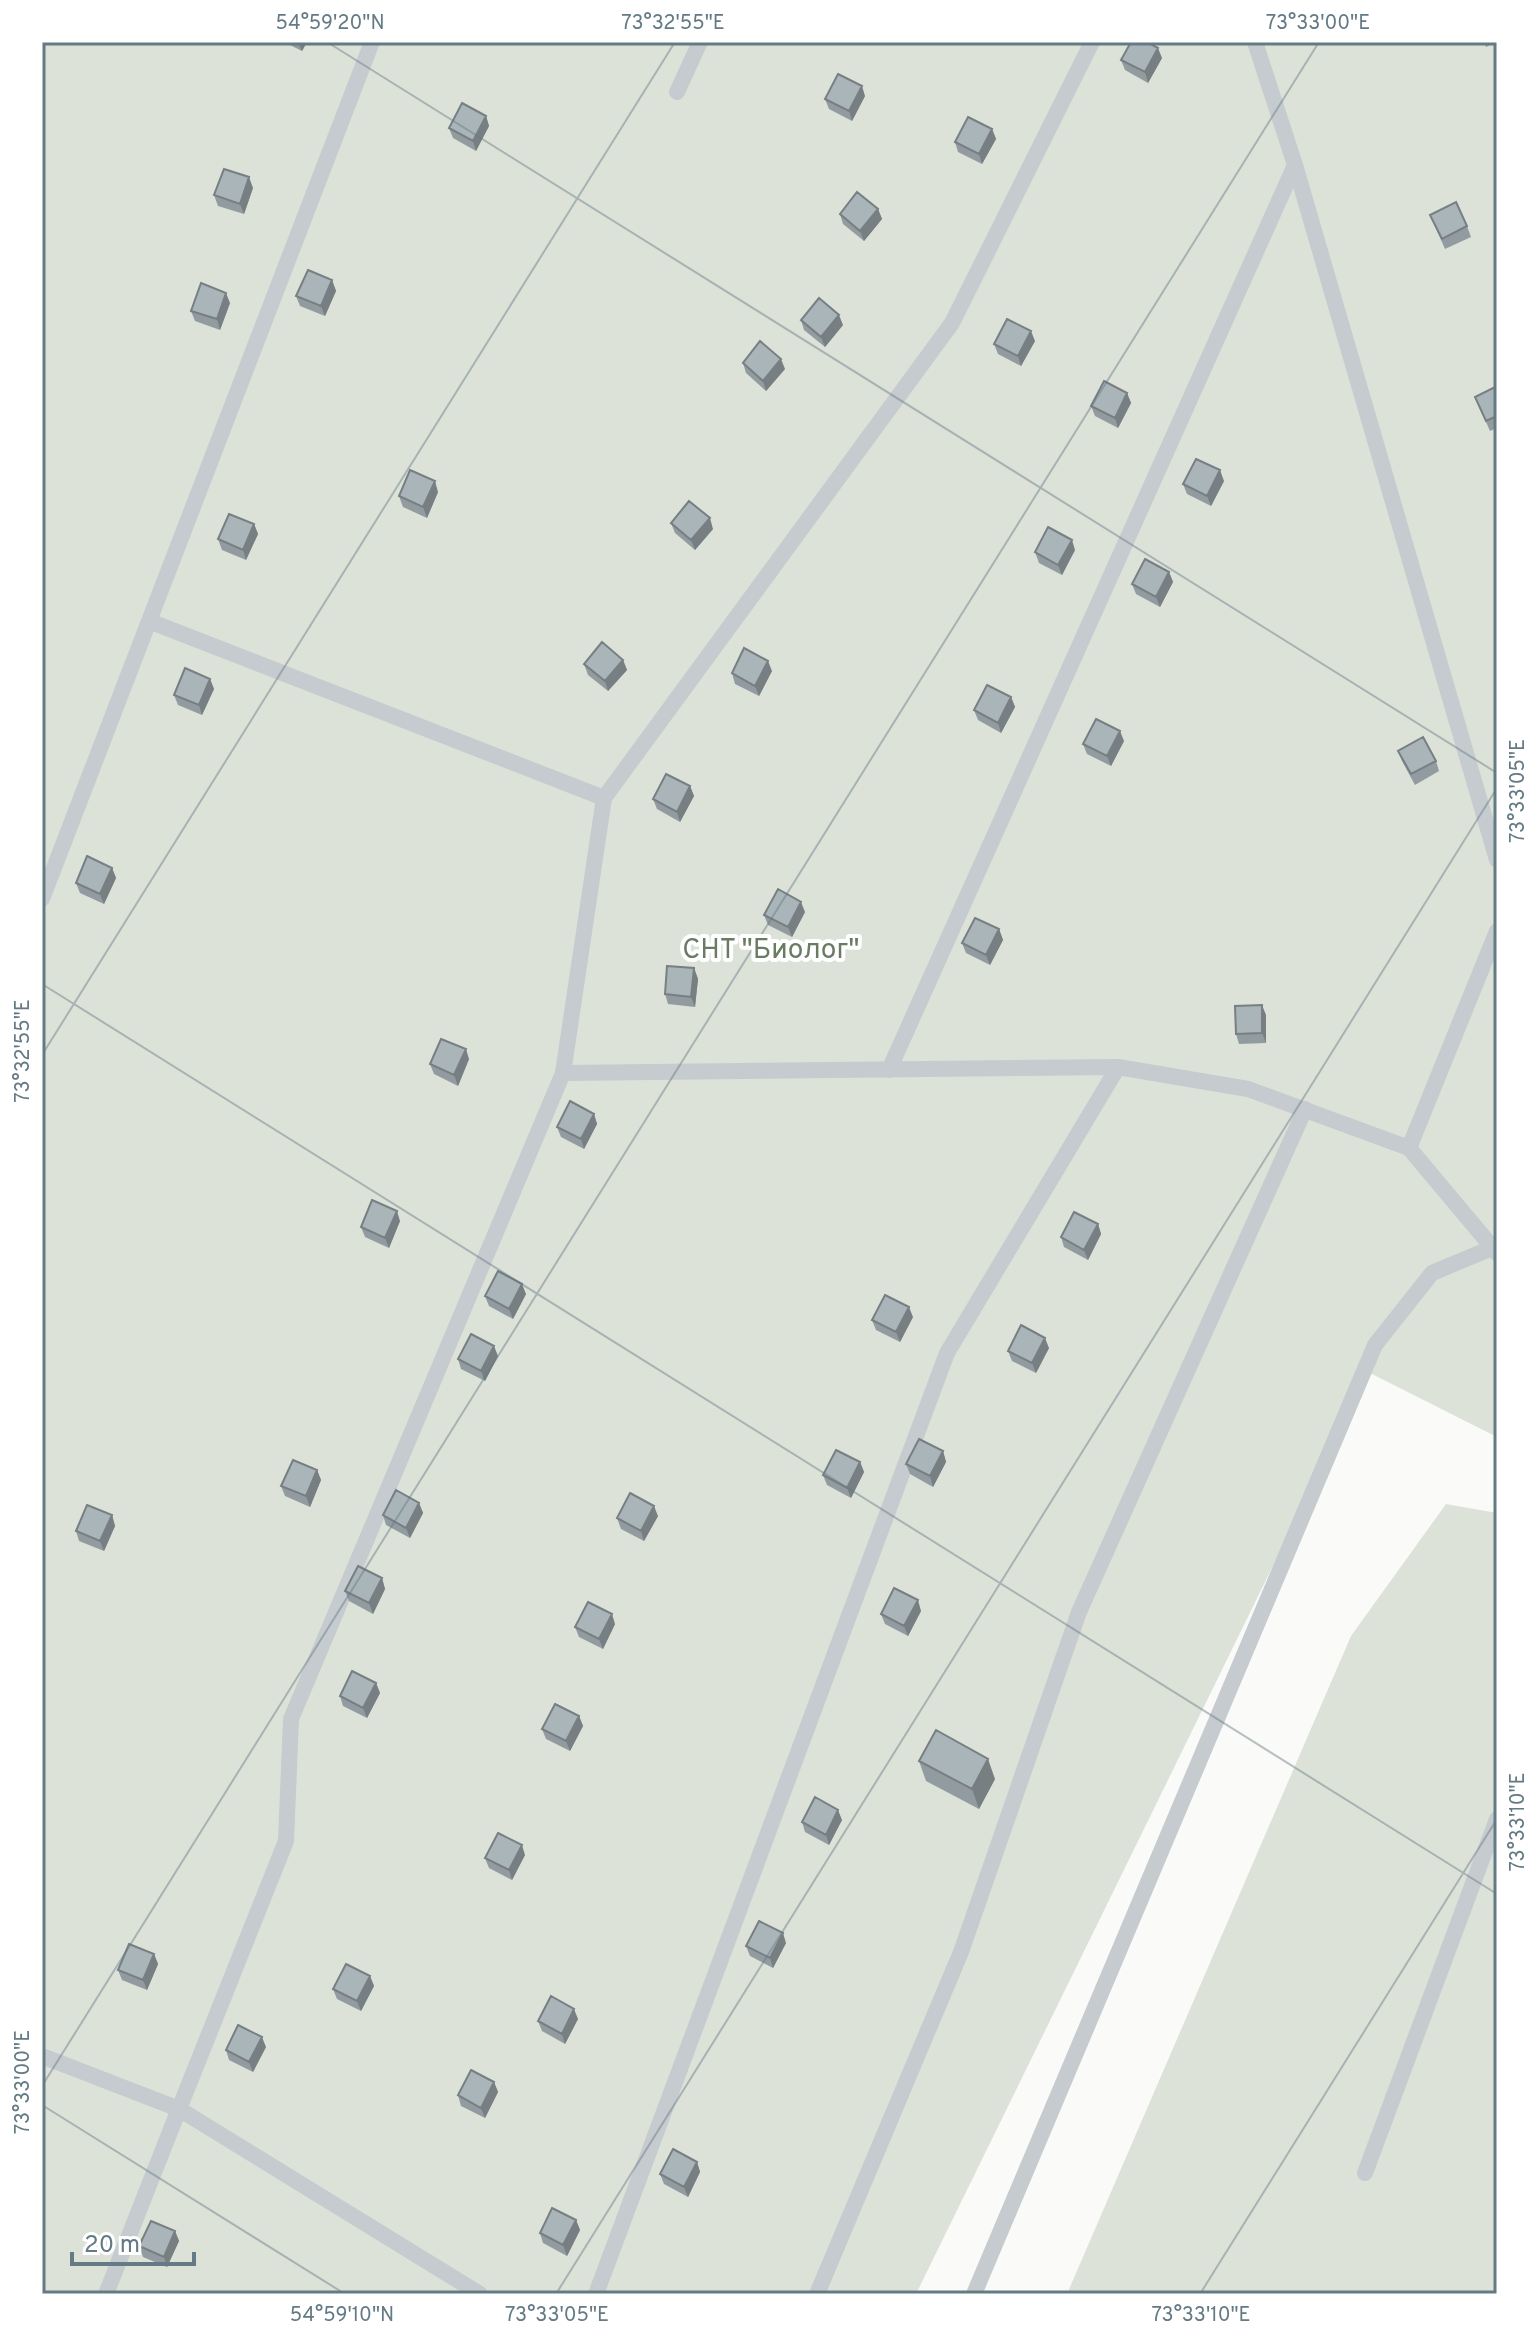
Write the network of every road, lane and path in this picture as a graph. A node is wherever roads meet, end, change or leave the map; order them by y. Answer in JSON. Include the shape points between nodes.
{"nodes":[{"id":1,"x":372,"y":42,"type":"edge"},
{"id":2,"x":700,"y":42,"type":"edge"},
{"id":3,"x":1092,"y":42,"type":"edge"},
{"id":4,"x":1255,"y":42,"type":"edge"},
{"id":5,"x":677,"y":92,"type":"dead end"},
{"id":6,"x":1295,"y":165,"type":"junction"},
{"id":7,"x":149,"y":621,"type":"junction"},
{"id":8,"x":604,"y":798,"type":"junction"},
{"id":9,"x":1497,"y":860,"type":"edge"},
{"id":10,"x":42,"y":899,"type":"edge"},
{"id":11,"x":1497,"y":931,"type":"edge"},
{"id":12,"x":1118,"y":1067,"type":"junction"},
{"id":13,"x":889,"y":1070,"type":"junction"},
{"id":14,"x":563,"y":1073,"type":"junction"},
{"id":15,"x":1305,"y":1109,"type":"junction"},
{"id":16,"x":1409,"y":1148,"type":"junction"},
{"id":17,"x":1495,"y":1251,"type":"edge"},
{"id":18,"x":1497,"y":1819,"type":"edge"},
{"id":19,"x":42,"y":2056,"type":"edge"},
{"id":20,"x":179,"y":2109,"type":"junction"},
{"id":21,"x":1365,"y":2173,"type":"dead end"},
{"id":22,"x":106,"y":2294,"type":"edge"},
{"id":23,"x":480,"y":2294,"type":"edge"},
{"id":24,"x":596,"y":2294,"type":"edge"},
{"id":25,"x":817,"y":2294,"type":"edge"},
{"id":26,"x":974,"y":2294,"type":"edge"}],
"edges":[{"from":1,"to":7,"type":"lane"},
{"from":2,"to":5,"type":"lane"},
{"from":3,"to":8,"type":"lane","via":[[952,323]]},
{"from":4,"to":6,"type":"lane"},
{"from":6,"to":9,"type":"lane"},
{"from":6,"to":13,"type":"lane"},
{"from":7,"to":8,"type":"lane"},
{"from":7,"to":10,"type":"lane"},
{"from":8,"to":14,"type":"lane"},
{"from":11,"to":16,"type":"lane"},
{"from":12,"to":13,"type":"lane"},
{"from":12,"to":15,"type":"lane","via":[[1248,1089]]},
{"from":12,"to":24,"type":"lane","via":[[947,1353]]},
{"from":13,"to":14,"type":"lane"},
{"from":14,"to":20,"type":"lane","via":[[291,1719],[286,1841]]},
{"from":15,"to":16,"type":"lane"},
{"from":15,"to":25,"type":"lane","via":[[1079,1612],[961,1952]]},
{"from":16,"to":17,"type":"lane"},
{"from":17,"to":26,"type":"lane","via":[[1432,1273],[1375,1345]]},
{"from":18,"to":21,"type":"lane"},
{"from":19,"to":20,"type":"lane"},
{"from":20,"to":22,"type":"lane"},
{"from":20,"to":23,"type":"lane"}]}
